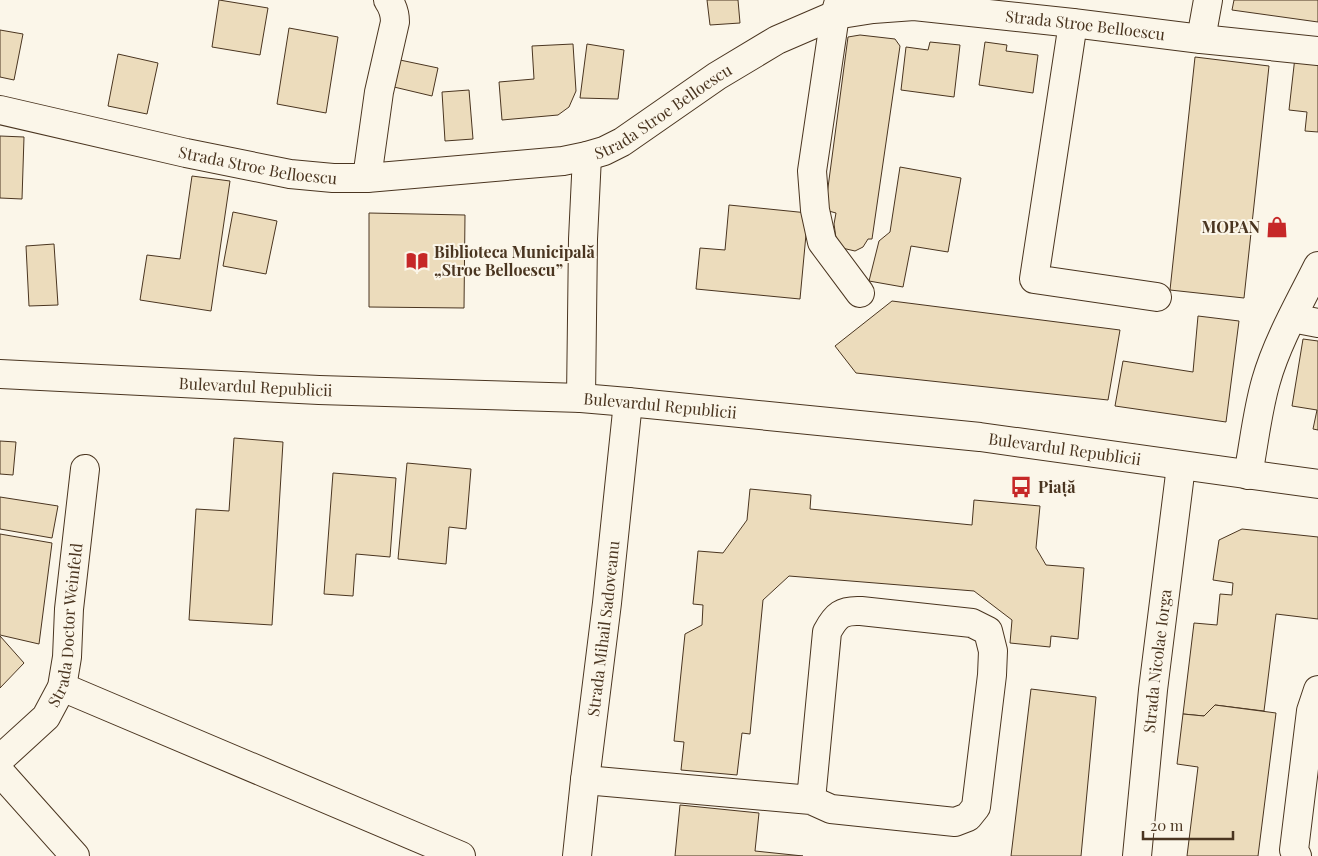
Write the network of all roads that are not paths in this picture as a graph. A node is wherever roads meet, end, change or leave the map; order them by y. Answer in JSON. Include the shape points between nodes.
{"nodes":[{"id":1,"x":388,"y":0,"type":"edge"},
{"id":2,"x":1208,"y":0,"type":"edge"},
{"id":3,"x":838,"y":8,"type":"edge"},
{"id":4,"x":1073,"y":23,"type":"junction"},
{"id":5,"x":1201,"y":39,"type":"junction"},
{"id":6,"x":1318,"y":51,"type":"edge"},
{"id":7,"x":0,"y":110,"type":"edge"},
{"id":8,"x":587,"y":156,"type":"junction"},
{"id":9,"x":367,"y":178,"type":"junction"},
{"id":10,"x":1318,"y":266,"type":"edge"},
{"id":11,"x":860,"y":294,"type":"dead end"},
{"id":12,"x":1157,"y":297,"type":"dead end"},
{"id":13,"x":1305,"y":321,"type":"edge"},
{"id":14,"x":0,"y":374,"type":"edge"},
{"id":15,"x":581,"y":398,"type":"junction"},
{"id":16,"x":628,"y":402,"type":"junction"},
{"id":17,"x":1181,"y":466,"type":"junction"},
{"id":18,"x":85,"y":469,"type":"dead end"},
{"id":19,"x":1248,"y":475,"type":"junction"},
{"id":20,"x":1318,"y":484,"type":"edge"},
{"id":21,"x":62,"y":687,"type":"junction"},
{"id":22,"x":1318,"y":690,"type":"edge"},
{"id":23,"x":0,"y":759,"type":"edge"},
{"id":24,"x":0,"y":772,"type":"edge"},
{"id":25,"x":585,"y":780,"type":"junction"},
{"id":26,"x":811,"y":800,"type":"junction"},
{"id":27,"x":75,"y":856,"type":"edge"},
{"id":28,"x":462,"y":856,"type":"edge"},
{"id":29,"x":577,"y":856,"type":"edge"},
{"id":30,"x":1137,"y":856,"type":"edge"},
{"id":31,"x":1297,"y":856,"type":"edge"}],
"edges":[{"from":1,"to":9,"type":"street","via":[[395,22],[379,92]]},
{"from":2,"to":5,"type":"street"},
{"from":3,"to":4,"type":"street","name":"Strada Stroe Belloescu","via":[[914,6]]},
{"from":3,"to":8,"type":"street","name":"Strada Stroe Belloescu","via":[[716,76],[622,142]]},
{"from":3,"to":11,"type":"street","via":[[812,171],[815,210],[822,242]]},
{"from":4,"to":5,"type":"street","name":"Strada Stroe Belloescu"},
{"from":4,"to":12,"type":"street","via":[[1034,279]]},
{"from":5,"to":6,"type":"street","name":"Strada Stroe Belloescu"},
{"from":7,"to":9,"type":"street","name":"Strada Stroe Belloescu","via":[[290,174]]},
{"from":8,"to":9,"type":"street","name":"Strada Stroe Belloescu","via":[[563,161]]},
{"from":8,"to":15,"type":"street"},
{"from":10,"to":13,"type":"street"},
{"from":13,"to":19,"type":"street","via":[[1276,356],[1266,381]]},
{"from":14,"to":15,"type":"street","name":"Bulevardul Republicii","via":[[319,390]]},
{"from":15,"to":16,"type":"street","name":"Bulevardul Republicii"},
{"from":16,"to":17,"type":"street","name":"Bulevardul Republicii","via":[[980,437]]},
{"from":16,"to":25,"type":"street","name":"Strada Mihail Sadoveanu"},
{"from":17,"to":19,"type":"street","name":"Bulevardul Republicii"},
{"from":17,"to":30,"type":"street","name":"Strada Nicolae Iorga","via":[[1153,690]]},
{"from":18,"to":21,"type":"street","name":"Strada Doctor Weinfeld"},
{"from":19,"to":20,"type":"street","name":"Bulevardul Republicii"},
{"from":21,"to":23,"type":"street","name":"Strada Doctor Weinfeld","via":[[46,717]]},
{"from":21,"to":28,"type":"street"},
{"from":22,"to":31,"type":"street","via":[[1312,711],[1294,850]]},
{"from":24,"to":27,"type":"street"},
{"from":25,"to":26,"type":"street"},
{"from":25,"to":29,"type":"street","name":"Strada Mihail Sadoveanu"},
{"from":26,"to":26,"type":"street","via":[[827,632],[834,619],[849,611],[861,611],[972,623],[988,631],[993,651],[992,675],[976,807],[968,817],[954,822],[831,809]]}]}
